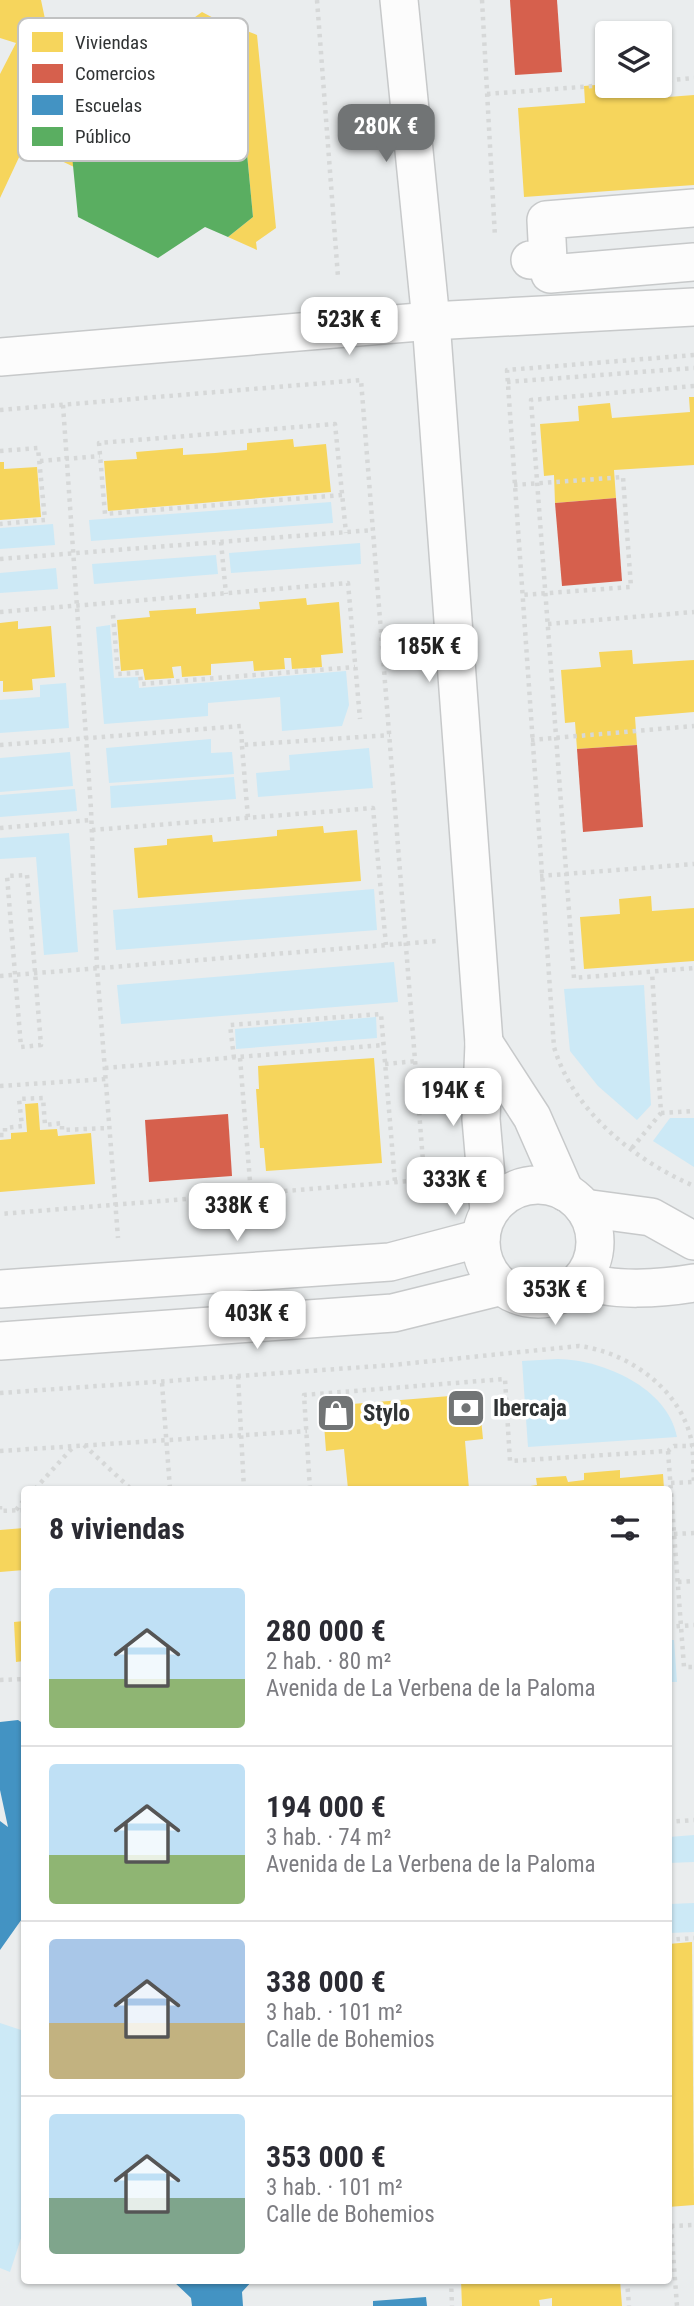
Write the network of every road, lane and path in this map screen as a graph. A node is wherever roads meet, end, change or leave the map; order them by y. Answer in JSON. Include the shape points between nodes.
{"nodes":[{"id":1,"x":317,"y":0,"type":"edge"},
{"id":2,"x":399,"y":0,"type":"edge"},
{"id":3,"x":482,"y":0,"type":"edge"},
{"id":4,"x":694,"y":78,"type":"edge"},
{"id":5,"x":672,"y":80,"type":"edge"},
{"id":6,"x":595,"y":86,"type":"edge"},
{"id":7,"x":487,"y":94,"type":"junction"},
{"id":8,"x":694,"y":208,"type":"edge"},
{"id":9,"x":694,"y":262,"type":"edge"},
{"id":10,"x":545,"y":269,"type":"junction"},
{"id":11,"x":338,"y":277,"type":"dead end"},
{"id":12,"x":694,"y":307,"type":"edge"},
{"id":13,"x":431,"y":321,"type":"junction"},
{"id":14,"x":694,"y":355,"type":"edge"},
{"id":15,"x":0,"y":357,"type":"edge"},
{"id":16,"x":694,"y":368,"type":"edge"},
{"id":17,"x":507,"y":382,"type":"junction"},
{"id":18,"x":694,"y":386,"type":"edge"},
{"id":19,"x":63,"y":405,"type":"junction"},
{"id":20,"x":0,"y":410,"type":"edge"},
{"id":21,"x":0,"y":451,"type":"edge"},
{"id":22,"x":100,"y":456,"type":"junction"},
{"id":23,"x":67,"y":458,"type":"junction"},
{"id":24,"x":40,"y":461,"type":"junction"},
{"id":25,"x":538,"y":483,"type":"junction"},
{"id":26,"x":514,"y":485,"type":"junction"},
{"id":27,"x":342,"y":495,"type":"junction"},
{"id":28,"x":0,"y":524,"type":"edge"},
{"id":29,"x":373,"y":530,"type":"junction"},
{"id":30,"x":346,"y":533,"type":"junction"},
{"id":31,"x":221,"y":542,"type":"junction"},
{"id":32,"x":74,"y":553,"type":"junction"},
{"id":33,"x":0,"y":559,"type":"edge"},
{"id":34,"x":545,"y":593,"type":"junction"},
{"id":35,"x":226,"y":594,"type":"junction"},
{"id":36,"x":521,"y":595,"type":"junction"},
{"id":37,"x":77,"y":606,"type":"junction"},
{"id":38,"x":0,"y":612,"type":"edge"},
{"id":39,"x":694,"y":612,"type":"edge"},
{"id":40,"x":113,"y":615,"type":"dead end"},
{"id":41,"x":548,"y":624,"type":"junction"},
{"id":42,"x":355,"y":667,"type":"junction"},
{"id":43,"x":360,"y":719,"type":"dead end"},
{"id":44,"x":694,"y":726,"type":"edge"},
{"id":45,"x":390,"y":735,"type":"junction"},
{"id":46,"x":86,"y":738,"type":"junction"},
{"id":47,"x":556,"y":738,"type":"junction"},
{"id":48,"x":531,"y":740,"type":"junction"},
{"id":49,"x":0,"y":745,"type":"edge"},
{"id":50,"x":243,"y":746,"type":"junction"},
{"id":51,"x":248,"y":818,"type":"junction"},
{"id":52,"x":91,"y":820,"type":"junction"},
{"id":53,"x":0,"y":828,"type":"edge"},
{"id":54,"x":92,"y":830,"type":"junction"},
{"id":55,"x":694,"y":864,"type":"edge"},
{"id":56,"x":566,"y":874,"type":"junction"},
{"id":57,"x":540,"y":877,"type":"junction"},
{"id":58,"x":476,"y":938,"type":"junction"},
{"id":59,"x":407,"y":944,"type":"junction"},
{"id":60,"x":386,"y":945,"type":"junction"},
{"id":61,"x":97,"y":968,"type":"junction"},
{"id":62,"x":694,"y":968,"type":"edge"},
{"id":63,"x":652,"y":972,"type":"junction"},
{"id":64,"x":36,"y":974,"type":"junction"},
{"id":65,"x":15,"y":975,"type":"junction"},
{"id":66,"x":0,"y":976,"type":"edge"},
{"id":67,"x":484,"y":1043,"type":"junction"},
{"id":68,"x":384,"y":1045,"type":"junction"},
{"id":69,"x":237,"y":1058,"type":"junction"},
{"id":70,"x":417,"y":1060,"type":"junction"},
{"id":71,"x":385,"y":1064,"type":"junction"},
{"id":72,"x":104,"y":1068,"type":"junction"},
{"id":73,"x":106,"y":1079,"type":"junction"},
{"id":74,"x":0,"y":1086,"type":"edge"},
{"id":75,"x":694,"y":1111,"type":"edge"},
{"id":76,"x":661,"y":1113,"type":"junction"},
{"id":77,"x":109,"y":1128,"type":"junction"},
{"id":78,"x":0,"y":1135,"type":"edge"},
{"id":79,"x":632,"y":1149,"type":"junction"},
{"id":80,"x":396,"y":1182,"type":"junction"},
{"id":81,"x":694,"y":1186,"type":"edge"},
{"id":82,"x":251,"y":1194,"type":"junction"},
{"id":83,"x":575,"y":1200,"type":"junction"},
{"id":84,"x":115,"y":1205,"type":"junction"},
{"id":85,"x":0,"y":1214,"type":"edge"},
{"id":86,"x":485,"y":1225,"type":"junction"},
{"id":87,"x":694,"y":1241,"type":"edge"},
{"id":88,"x":583,"y":1279,"type":"junction"},
{"id":89,"x":121,"y":1280,"type":"junction"},
{"id":90,"x":694,"y":1283,"type":"edge"},
{"id":91,"x":502,"y":1286,"type":"junction"},
{"id":92,"x":0,"y":1289,"type":"edge"},
{"id":93,"x":0,"y":1341,"type":"edge"},
{"id":94,"x":238,"y":1376,"type":"junction"},
{"id":95,"x":162,"y":1382,"type":"junction"},
{"id":96,"x":0,"y":1393,"type":"edge"},
{"id":97,"x":307,"y":1431,"type":"junction"},
{"id":98,"x":241,"y":1435,"type":"junction"},
{"id":99,"x":166,"y":1439,"type":"junction"},
{"id":100,"x":75,"y":1445,"type":"junction"},
{"id":101,"x":84,"y":1445,"type":"junction"},
{"id":102,"x":692,"y":1446,"type":"junction"},
{"id":103,"x":0,"y":1451,"type":"edge"},
{"id":104,"x":668,"y":1451,"type":"junction"},
{"id":105,"x":694,"y":1482,"type":"edge"},
{"id":106,"x":671,"y":1483,"type":"junction"},
{"id":107,"x":38,"y":1486,"type":"edge"},
{"id":108,"x":128,"y":1486,"type":"edge"},
{"id":109,"x":170,"y":1486,"type":"edge"},
{"id":110,"x":244,"y":1486,"type":"edge"},
{"id":111,"x":310,"y":1486,"type":"edge"},
{"id":112,"x":671,"y":1486,"type":"edge"},
{"id":113,"x":672,"y":1500,"type":"edge"},
{"id":114,"x":21,"y":1504,"type":"edge"},
{"id":115,"x":0,"y":1506,"type":"edge"},
{"id":116,"x":21,"y":1510,"type":"edge"},
{"id":117,"x":15,"y":1511,"type":"junction"},
{"id":118,"x":694,"y":1532,"type":"edge"},
{"id":119,"x":674,"y":1534,"type":"junction"},
{"id":120,"x":694,"y":1581,"type":"edge"},
{"id":121,"x":678,"y":1582,"type":"junction"},
{"id":122,"x":694,"y":1625,"type":"edge"},
{"id":123,"x":681,"y":1626,"type":"junction"},
{"id":124,"x":672,"y":1627,"type":"edge"},
{"id":125,"x":694,"y":1667,"type":"edge"},
{"id":126,"x":21,"y":1678,"type":"edge"},
{"id":127,"x":0,"y":1680,"type":"edge"},
{"id":128,"x":694,"y":1820,"type":"edge"},
{"id":129,"x":672,"y":1822,"type":"edge"},
{"id":130,"x":694,"y":1938,"type":"edge"},
{"id":131,"x":672,"y":1940,"type":"edge"},
{"id":132,"x":694,"y":2225,"type":"edge"},
{"id":133,"x":672,"y":2226,"type":"edge"},
{"id":134,"x":672,"y":2239,"type":"edge"},
{"id":135,"x":451,"y":2284,"type":"edge"},
{"id":136,"x":627,"y":2284,"type":"edge"},
{"id":137,"x":452,"y":2306,"type":"edge"},
{"id":138,"x":628,"y":2306,"type":"edge"},
{"id":139,"x":677,"y":2306,"type":"edge"}],
"edges":[{"from":1,"to":11,"type":"path"},
{"from":2,"to":13,"type":"street"},
{"from":3,"to":7,"type":"path"},
{"from":4,"to":5,"type":"path"},
{"from":6,"to":7,"type":"path"},
{"from":7,"to":10,"type":"path","via":[[497,262]]},
{"from":8,"to":10,"type":"street","via":[[546,220]]},
{"from":9,"to":10,"type":"street"},
{"from":12,"to":13,"type":"street"},
{"from":13,"to":15,"type":"street"},
{"from":13,"to":58,"type":"street"},
{"from":14,"to":17,"type":"path","via":[[507,370]]},
{"from":16,"to":17,"type":"path"},
{"from":17,"to":26,"type":"path"},
{"from":18,"to":25,"type":"path","via":[[531,400]]},
{"from":19,"to":20,"type":"path"},
{"from":19,"to":23,"type":"path"},
{"from":19,"to":29,"type":"path","via":[[361,380]]},
{"from":21,"to":24,"type":"path","via":[[38,449]]},
{"from":22,"to":23,"type":"path"},
{"from":22,"to":27,"type":"path","via":[[105,514]]},
{"from":22,"to":27,"type":"path","via":[[99,443],[335,424]]},
{"from":23,"to":24,"type":"path"},
{"from":23,"to":32,"type":"path"},
{"from":24,"to":28,"type":"path","via":[[45,520]]},
{"from":25,"to":26,"type":"path"},
{"from":25,"to":34,"type":"path"},
{"from":25,"to":34,"type":"path","via":[[623,477],[631,587]]},
{"from":26,"to":36,"type":"path"},
{"from":27,"to":30,"type":"path"},
{"from":29,"to":30,"type":"path"},
{"from":29,"to":45,"type":"path"},
{"from":30,"to":31,"type":"path"},
{"from":31,"to":32,"type":"path"},
{"from":31,"to":35,"type":"path"},
{"from":32,"to":33,"type":"path"},
{"from":32,"to":37,"type":"path"},
{"from":34,"to":36,"type":"path"},
{"from":34,"to":41,"type":"path"},
{"from":35,"to":37,"type":"path"},
{"from":35,"to":42,"type":"path","via":[[348,583]]},
{"from":36,"to":48,"type":"path"},
{"from":37,"to":38,"type":"path"},
{"from":37,"to":46,"type":"path"},
{"from":39,"to":41,"type":"path"},
{"from":40,"to":42,"type":"path","via":[[118,674],[141,673],[141,684]]},
{"from":41,"to":47,"type":"path"},
{"from":42,"to":43,"type":"path"},
{"from":44,"to":47,"type":"path"},
{"from":45,"to":50,"type":"path"},
{"from":45,"to":59,"type":"path"},
{"from":46,"to":49,"type":"path"},
{"from":46,"to":50,"type":"path","via":[[241,726]]},
{"from":46,"to":52,"type":"path"},
{"from":47,"to":48,"type":"path"},
{"from":47,"to":56,"type":"path"},
{"from":48,"to":57,"type":"path"},
{"from":50,"to":51,"type":"path"},
{"from":51,"to":54,"type":"path"},
{"from":51,"to":60,"type":"path","via":[[373,808]]},
{"from":52,"to":53,"type":"path"},
{"from":52,"to":54,"type":"path"},
{"from":54,"to":61,"type":"path"},
{"from":55,"to":56,"type":"path"},
{"from":56,"to":57,"type":"path"},
{"from":56,"to":63,"type":"path","via":[[574,978]]},
{"from":57,"to":79,"type":"path","via":[[552,1027],[562,1074],[593,1114]]},
{"from":58,"to":59,"type":"path"},
{"from":58,"to":67,"type":"street"},
{"from":59,"to":60,"type":"path"},
{"from":59,"to":70,"type":"path"},
{"from":60,"to":61,"type":"path"},
{"from":61,"to":64,"type":"path"},
{"from":61,"to":72,"type":"path"},
{"from":62,"to":63,"type":"path"},
{"from":63,"to":76,"type":"path"},
{"from":64,"to":65,"type":"path"},
{"from":64,"to":65,"type":"path","via":[[41,1045],[21,1047]]},
{"from":64,"to":65,"type":"path","via":[[27,875],[7,877]]},
{"from":65,"to":66,"type":"path"},
{"from":67,"to":83,"type":"street","via":[[532,1117]]},
{"from":67,"to":86,"type":"street"},
{"from":68,"to":69,"type":"path"},
{"from":68,"to":69,"type":"path","via":[[381,1014],[230,1025]]},
{"from":68,"to":71,"type":"path"},
{"from":69,"to":72,"type":"path"},
{"from":69,"to":82,"type":"path"},
{"from":70,"to":71,"type":"path"},
{"from":70,"to":80,"type":"path","via":[[423,1161],[409,1181]]},
{"from":71,"to":80,"type":"path"},
{"from":72,"to":73,"type":"path"},
{"from":73,"to":74,"type":"path"},
{"from":73,"to":77,"type":"path"},
{"from":75,"to":76,"type":"path"},
{"from":76,"to":79,"type":"path"},
{"from":77,"to":78,"type":"path","via":[[62,1130],[62,1124],[45,1125],[43,1098],[19,1099],[22,1126],[5,1128],[5,1135]]},
{"from":77,"to":84,"type":"path"},
{"from":79,"to":81,"type":"path","via":[[649,1164]]},
{"from":80,"to":82,"type":"path"},
{"from":82,"to":84,"type":"path"},
{"from":83,"to":86,"type":"street","via":[[536,1185],[518,1189],[502,1198]]},
{"from":83,"to":87,"type":"street","via":[[651,1217]]},
{"from":83,"to":88,"type":"street","via":[[594,1225],[596,1244],[593,1263]]},
{"from":84,"to":85,"type":"path"},
{"from":84,"to":89,"type":"path"},
{"from":86,"to":89,"type":"street","via":[[390,1262]]},
{"from":86,"to":91,"type":"street","via":[[485,1265]]},
{"from":88,"to":90,"type":"street","via":[[596,1286],[620,1287]]},
{"from":88,"to":91,"type":"street","via":[[568,1292],[549,1299],[530,1299]]},
{"from":89,"to":92,"type":"street"},
{"from":91,"to":93,"type":"street","via":[[393,1313]]},
{"from":94,"to":95,"type":"path"},
{"from":94,"to":98,"type":"path"},
{"from":94,"to":102,"type":"path","via":[[579,1346],[599,1348],[656,1380],[685,1420]]},
{"from":95,"to":96,"type":"path"},
{"from":95,"to":99,"type":"path"},
{"from":97,"to":98,"type":"path"},
{"from":97,"to":104,"type":"path","via":[[304,1395],[505,1380],[510,1461]]},
{"from":97,"to":111,"type":"path"},
{"from":98,"to":99,"type":"path"},
{"from":98,"to":110,"type":"path"},
{"from":99,"to":101,"type":"path"},
{"from":99,"to":109,"type":"path"},
{"from":100,"to":101,"type":"path"},
{"from":100,"to":103,"type":"path"},
{"from":100,"to":107,"type":"path"},
{"from":101,"to":108,"type":"path"},
{"from":102,"to":104,"type":"path","via":[[674,1446]]},
{"from":102,"to":105,"type":"path"},
{"from":104,"to":106,"type":"path"},
{"from":105,"to":106,"type":"path"},
{"from":106,"to":112,"type":"path"},
{"from":113,"to":119,"type":"path"},
{"from":114,"to":117,"type":"path"},
{"from":115,"to":117,"type":"path","via":[[0,1511]]},
{"from":116,"to":117,"type":"path"},
{"from":118,"to":119,"type":"path"},
{"from":119,"to":121,"type":"path"},
{"from":120,"to":121,"type":"path"},
{"from":121,"to":123,"type":"path"},
{"from":122,"to":123,"type":"path"},
{"from":123,"to":124,"type":"path"},
{"from":123,"to":125,"type":"path","via":[[684,1667]]},
{"from":126,"to":127,"type":"path"},
{"from":128,"to":129,"type":"path"},
{"from":130,"to":131,"type":"path"},
{"from":132,"to":133,"type":"path"},
{"from":134,"to":139,"type":"path"},
{"from":135,"to":137,"type":"path"},
{"from":136,"to":138,"type":"path"}]}
